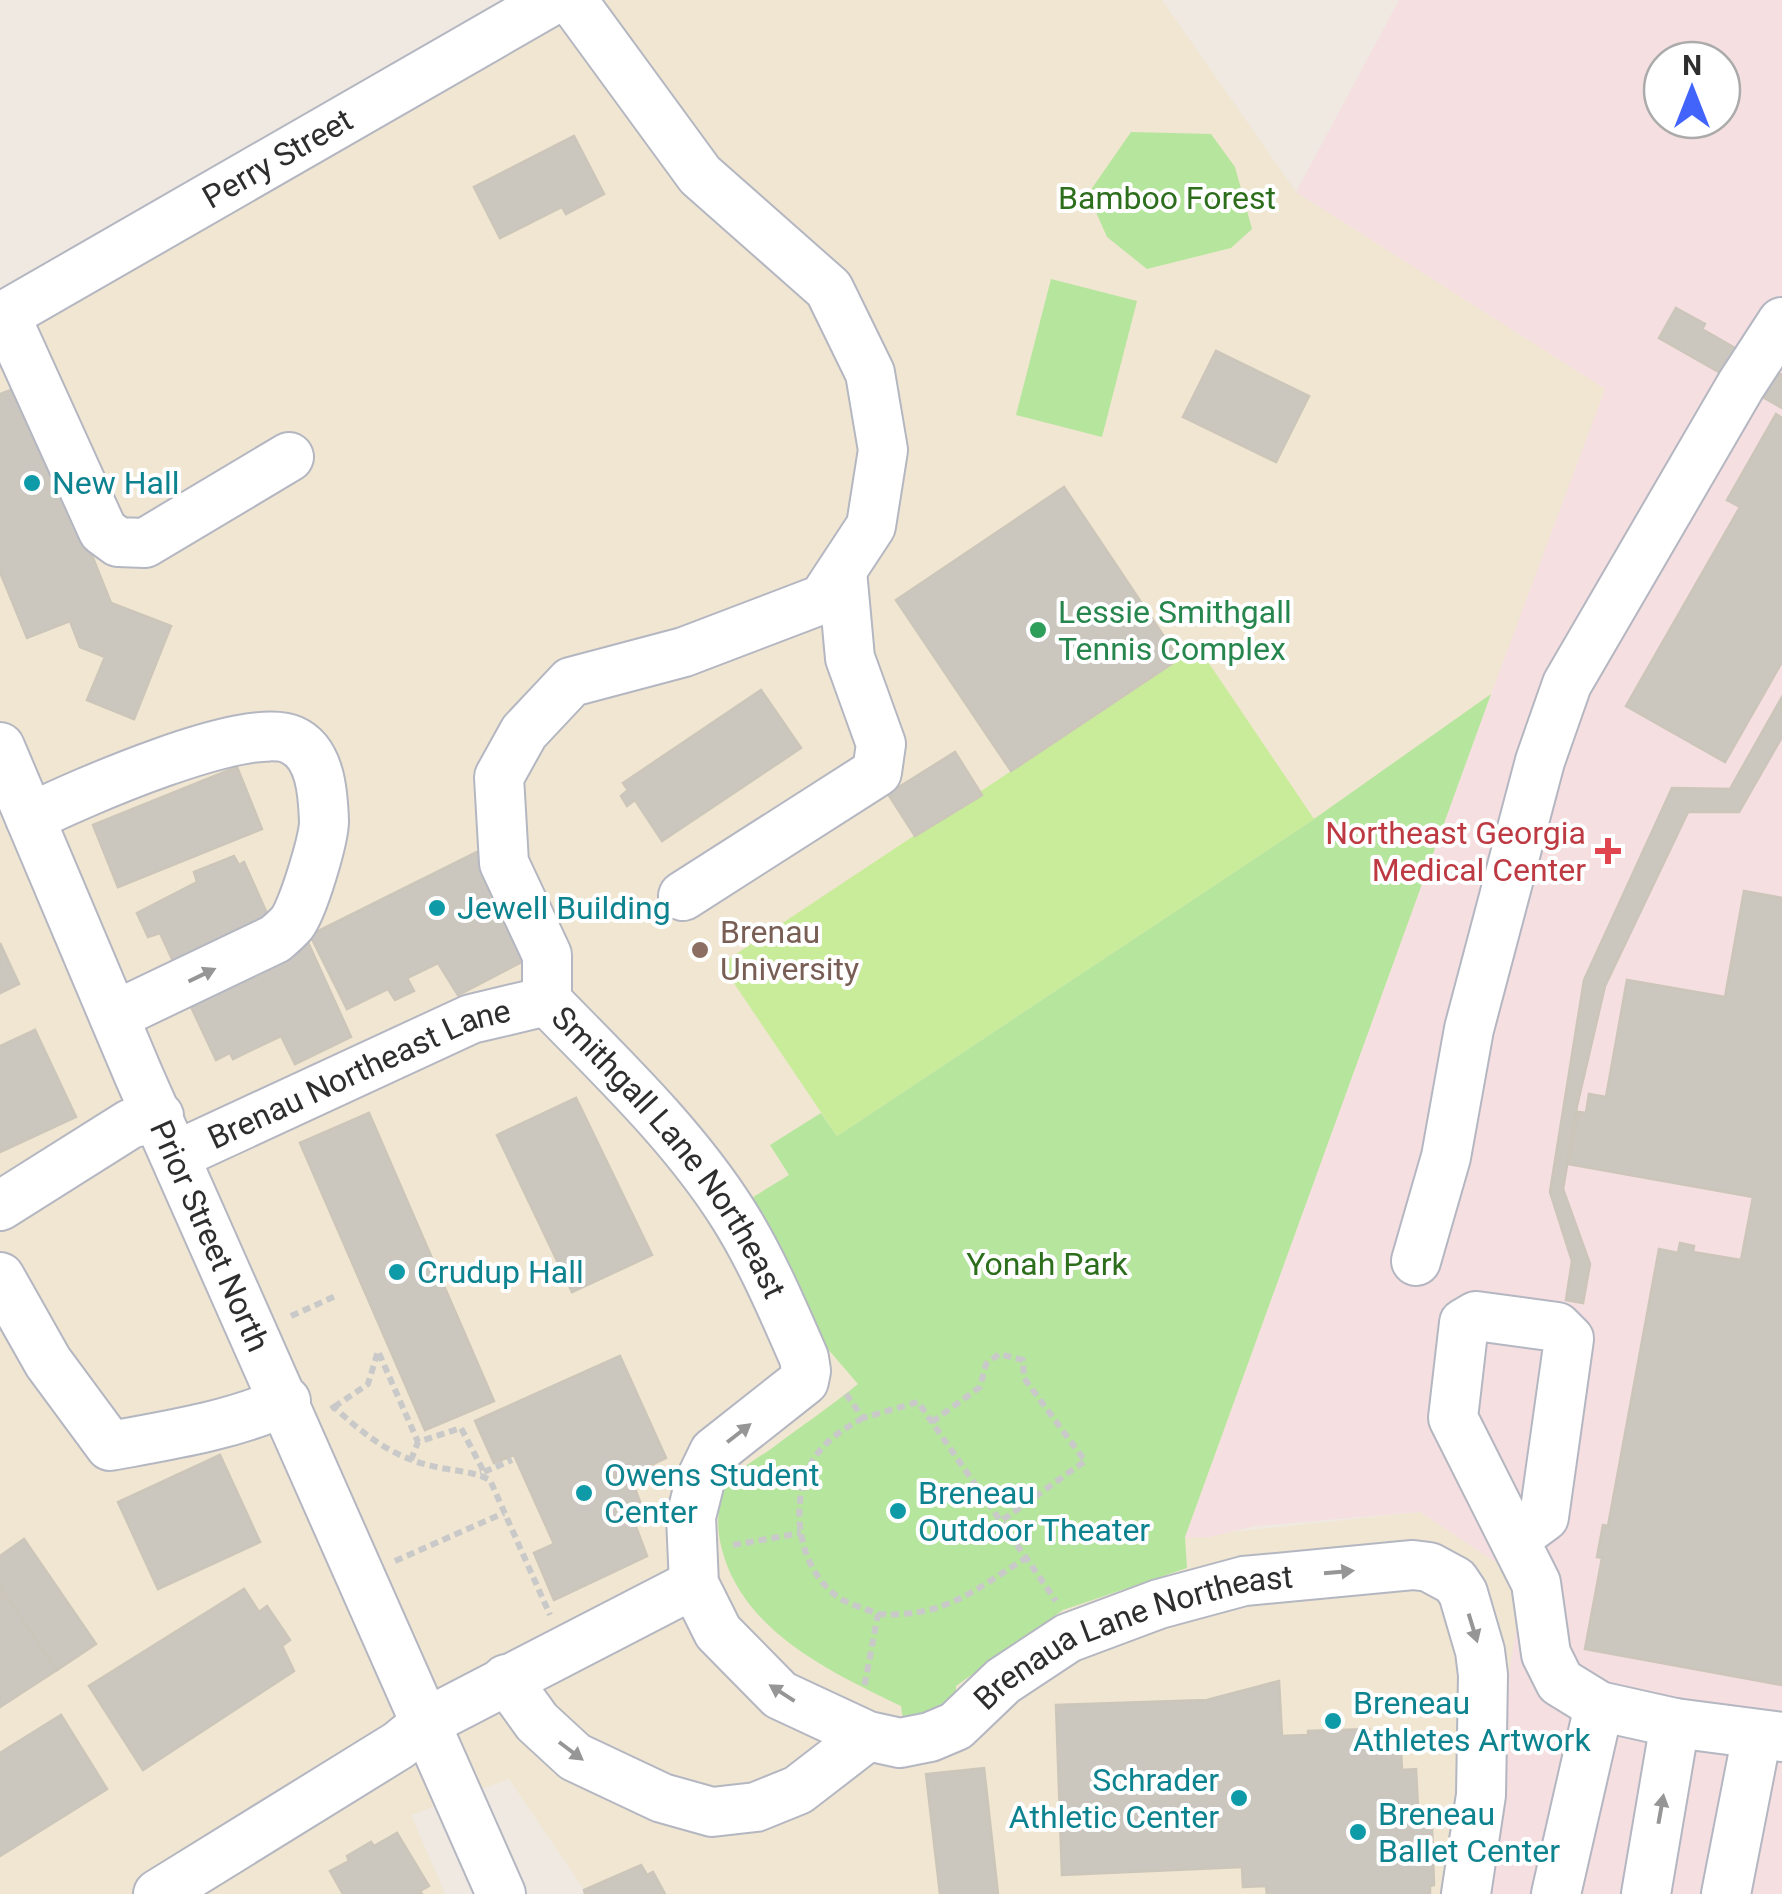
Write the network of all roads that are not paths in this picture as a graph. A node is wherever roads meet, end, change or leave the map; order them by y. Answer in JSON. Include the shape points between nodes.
{"nodes":[{"id":1,"x":553,"y":0,"type":"edge"},
{"id":2,"x":572,"y":0,"type":"edge"},
{"id":3,"x":2,"y":317,"type":"edge"},
{"id":4,"x":1782,"y":322,"type":"edge"},
{"id":5,"x":289,"y":457,"type":"dead end"},
{"id":6,"x":842,"y":571,"type":"junction"},
{"id":7,"x":0,"y":747,"type":"edge"},
{"id":8,"x":30,"y":818,"type":"junction"},
{"id":9,"x":683,"y":896,"type":"dead end"},
{"id":10,"x":547,"y":1001,"type":"junction"},
{"id":11,"x":114,"y":1016,"type":"junction"},
{"id":12,"x":168,"y":1136,"type":"junction"},
{"id":13,"x":0,"y":1206,"type":"edge"},
{"id":14,"x":1416,"y":1261,"type":"dead end"},
{"id":15,"x":0,"y":1278,"type":"edge"},
{"id":16,"x":301,"y":1407,"type":"junction"},
{"id":17,"x":1514,"y":1539,"type":"dead end"},
{"id":18,"x":693,"y":1569,"type":"junction"},
{"id":19,"x":506,"y":1679,"type":"junction"},
{"id":20,"x":1599,"y":1706,"type":"junction"},
{"id":21,"x":427,"y":1722,"type":"junction"},
{"id":22,"x":1675,"y":1723,"type":"junction"},
{"id":23,"x":868,"y":1736,"type":"junction"},
{"id":24,"x":1770,"y":1736,"type":"edge"},
{"id":25,"x":158,"y":1894,"type":"edge"},
{"id":26,"x":502,"y":1894,"type":"edge"},
{"id":27,"x":1466,"y":1894,"type":"edge"},
{"id":28,"x":1556,"y":1894,"type":"edge"},
{"id":29,"x":1646,"y":1894,"type":"edge"},
{"id":30,"x":1726,"y":1894,"type":"edge"}],
"edges":[{"from":1,"to":3,"type":"street","name":"Perry Street"},
{"from":2,"to":6,"type":"street","name":"Smithgall Lane Northeast","via":[[700,176],[829,288],[870,372],[882,450],[872,526]]},
{"from":3,"to":5,"type":"street","via":[[102,531],[118,542],[145,544]]},
{"from":4,"to":14,"type":"street","via":[[1567,684],[1474,1010],[1446,1157]]},
{"from":6,"to":9,"type":"street","via":[[850,658],[881,744],[877,772]]},
{"from":6,"to":10,"type":"street","name":"Smithgall Lane Northeast","via":[[823,600],[684,652],[571,682],[524,732],[499,777],[504,864],[547,955]]},
{"from":7,"to":8,"type":"street","name":"Prior Street North"},
{"from":8,"to":11,"type":"street","name":"Prior Street North"},
{"from":11,"to":8,"type":"street","one_way":true,"via":[[275,939],[294,921],[324,836],[318,768],[296,741],[278,735],[240,740],[154,765]]},
{"from":10,"to":12,"type":"street","name":"Brenau Northeast Lane","via":[[471,1019]]},
{"from":18,"to":10,"type":"street","name":"Smithgall Lane Northeast","one_way":true,"via":[[691,1517],[714,1452],[804,1380],[804,1358],[735,1216],[664,1126]]},
{"from":11,"to":12,"type":"street","name":"Prior Street North"},
{"from":12,"to":13,"type":"street","name":"Brenau Northeast Lane","via":[[130,1124]]},
{"from":12,"to":16,"type":"street","name":"Prior Street North"},
{"from":15,"to":16,"type":"street","via":[[48,1362],[110,1446]]},
{"from":16,"to":21,"type":"street","name":"Prior Street North"},
{"from":17,"to":20,"type":"street","via":[[1536,1582],[1546,1654],[1560,1682]]},
{"from":18,"to":19,"type":"street"},
{"from":23,"to":18,"type":"street","name":"Brenaua Lane Northeast","one_way":true,"via":[[780,1695],[718,1632]]},
{"from":19,"to":21,"type":"street"},
{"from":19,"to":23,"type":"street","one_way":true,"via":[[537,1722],[575,1756],[662,1798],[712,1812],[756,1807],[798,1790]]},
{"from":20,"to":22,"type":"street"},
{"from":20,"to":28,"type":"street"},
{"from":21,"to":25,"type":"street"},
{"from":21,"to":26,"type":"street","name":"Prior Street North"},
{"from":22,"to":24,"type":"street"},
{"from":29,"to":22,"type":"street","one_way":true},
{"from":23,"to":27,"type":"street","name":"Brenaua Lane Northeast","one_way":true,"via":[[900,1742],[956,1726],[1003,1680],[1068,1638],[1159,1604],[1244,1581],[1429,1567],[1463,1593],[1483,1675],[1481,1795]]},
{"from":24,"to":30,"type":"street"}]}
